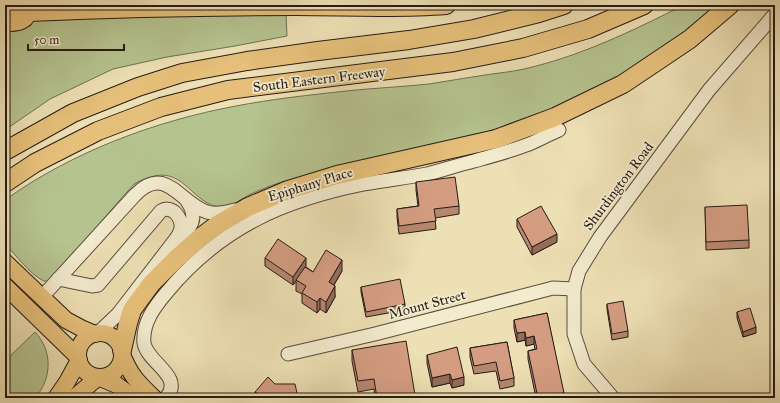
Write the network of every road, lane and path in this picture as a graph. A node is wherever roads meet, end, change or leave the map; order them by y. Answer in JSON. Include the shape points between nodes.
{"nodes":[{"id":1,"x":446,"y":5,"type":"edge"},
{"id":2,"x":564,"y":5,"type":"edge"},
{"id":3,"x":644,"y":5,"type":"edge"},
{"id":4,"x":730,"y":5,"type":"edge"},
{"id":5,"x":87,"y":7,"type":"edge"},
{"id":6,"x":30,"y":8,"type":"edge"},
{"id":7,"x":5,"y":12,"type":"edge"},
{"id":8,"x":775,"y":14,"type":"edge"},
{"id":9,"x":5,"y":23,"type":"edge"},
{"id":10,"x":559,"y":130,"type":"dead end"},
{"id":11,"x":5,"y":151,"type":"edge"},
{"id":12,"x":5,"y":182,"type":"edge"},
{"id":13,"x":185,"y":198,"type":"junction"},
{"id":14,"x":248,"y":207,"type":"junction"},
{"id":15,"x":166,"y":253,"type":"junction"},
{"id":16,"x":5,"y":262,"type":"edge"},
{"id":17,"x":5,"y":276,"type":"edge"},
{"id":18,"x":58,"y":279,"type":"junction"},
{"id":19,"x":5,"y":286,"type":"edge"},
{"id":20,"x":574,"y":289,"type":"junction"},
{"id":21,"x":42,"y":297,"type":"junction"},
{"id":22,"x":96,"y":334,"type":"junction"},
{"id":23,"x":122,"y":352,"type":"junction"},
{"id":24,"x":288,"y":354,"type":"dead end"},
{"id":25,"x":79,"y":358,"type":"junction"},
{"id":26,"x":99,"y":378,"type":"junction"},
{"id":27,"x":56,"y":398,"type":"edge"},
{"id":28,"x":74,"y":398,"type":"edge"},
{"id":29,"x":134,"y":398,"type":"edge"},
{"id":30,"x":154,"y":398,"type":"edge"},
{"id":31,"x":166,"y":398,"type":"edge"},
{"id":32,"x":613,"y":398,"type":"edge"}],
"edges":[{"from":1,"to":5,"type":"highway"},
{"from":2,"to":11,"type":"highway","name":"South Eastern Freeway","via":[[474,29],[254,60],[182,73],[138,87],[73,113]]},
{"from":3,"to":12,"type":"highway","name":"South Eastern Freeway","via":[[588,29],[523,48],[453,62],[228,90],[161,107],[98,131],[35,163]]},
{"from":4,"to":14,"type":"highway","via":[[690,39],[623,84],[555,117],[496,139],[330,177],[288,190]]},
{"from":5,"to":6,"type":"highway"},
{"from":6,"to":7,"type":"main road"},
{"from":6,"to":9,"type":"main road","via":[[26,18],[21,22]]},
{"from":8,"to":20,"type":"street","name":"Shurdington Road","via":[[709,90],[600,237],[579,271]]},
{"from":10,"to":31,"type":"street","name":"Epiphany Place","via":[[505,152],[427,174],[364,184],[300,201],[264,215],[217,243],[177,280],[149,316],[145,326],[146,348],[168,375],[172,384],[171,392]]},
{"from":13,"to":14,"type":"street","via":[[199,209],[211,213],[220,214]]},
{"from":13,"to":15,"type":"street","via":[[192,211],[191,225]]},
{"from":13,"to":18,"type":"street","via":[[166,185],[155,183],[143,187]]},
{"from":14,"to":23,"type":"highway","via":[[201,237],[148,288],[132,310]]},
{"from":15,"to":18,"type":"street","via":[[181,228],[177,214],[167,209],[159,213],[98,285]]},
{"from":15,"to":22,"type":"street","via":[[115,319]]},
{"from":16,"to":21,"type":"main road"},
{"from":17,"to":21,"type":"main road","via":[[24,291]]},
{"from":18,"to":21,"type":"street"},
{"from":19,"to":25,"type":"main road"},
{"from":20,"to":24,"type":"street","name":"Mount Street","via":[[553,288]]},
{"from":20,"to":32,"type":"street","name":"Shurdington Road","via":[[574,334],[584,364]]},
{"from":21,"to":22,"type":"main road","via":[[66,320]]},
{"from":22,"to":23,"type":"main road","via":[[108,335],[115,339]]},
{"from":22,"to":25,"type":"main road","via":[[83,341],[79,349]]},
{"from":23,"to":26,"type":"main road","via":[[116,370],[108,376]]},
{"from":23,"to":30,"type":"main road","via":[[137,382]]},
{"from":25,"to":26,"type":"main road","via":[[84,371]]},
{"from":25,"to":27,"type":"main road"},
{"from":26,"to":28,"type":"main road"},
{"from":26,"to":29,"type":"main road","via":[[117,385]]}]}
